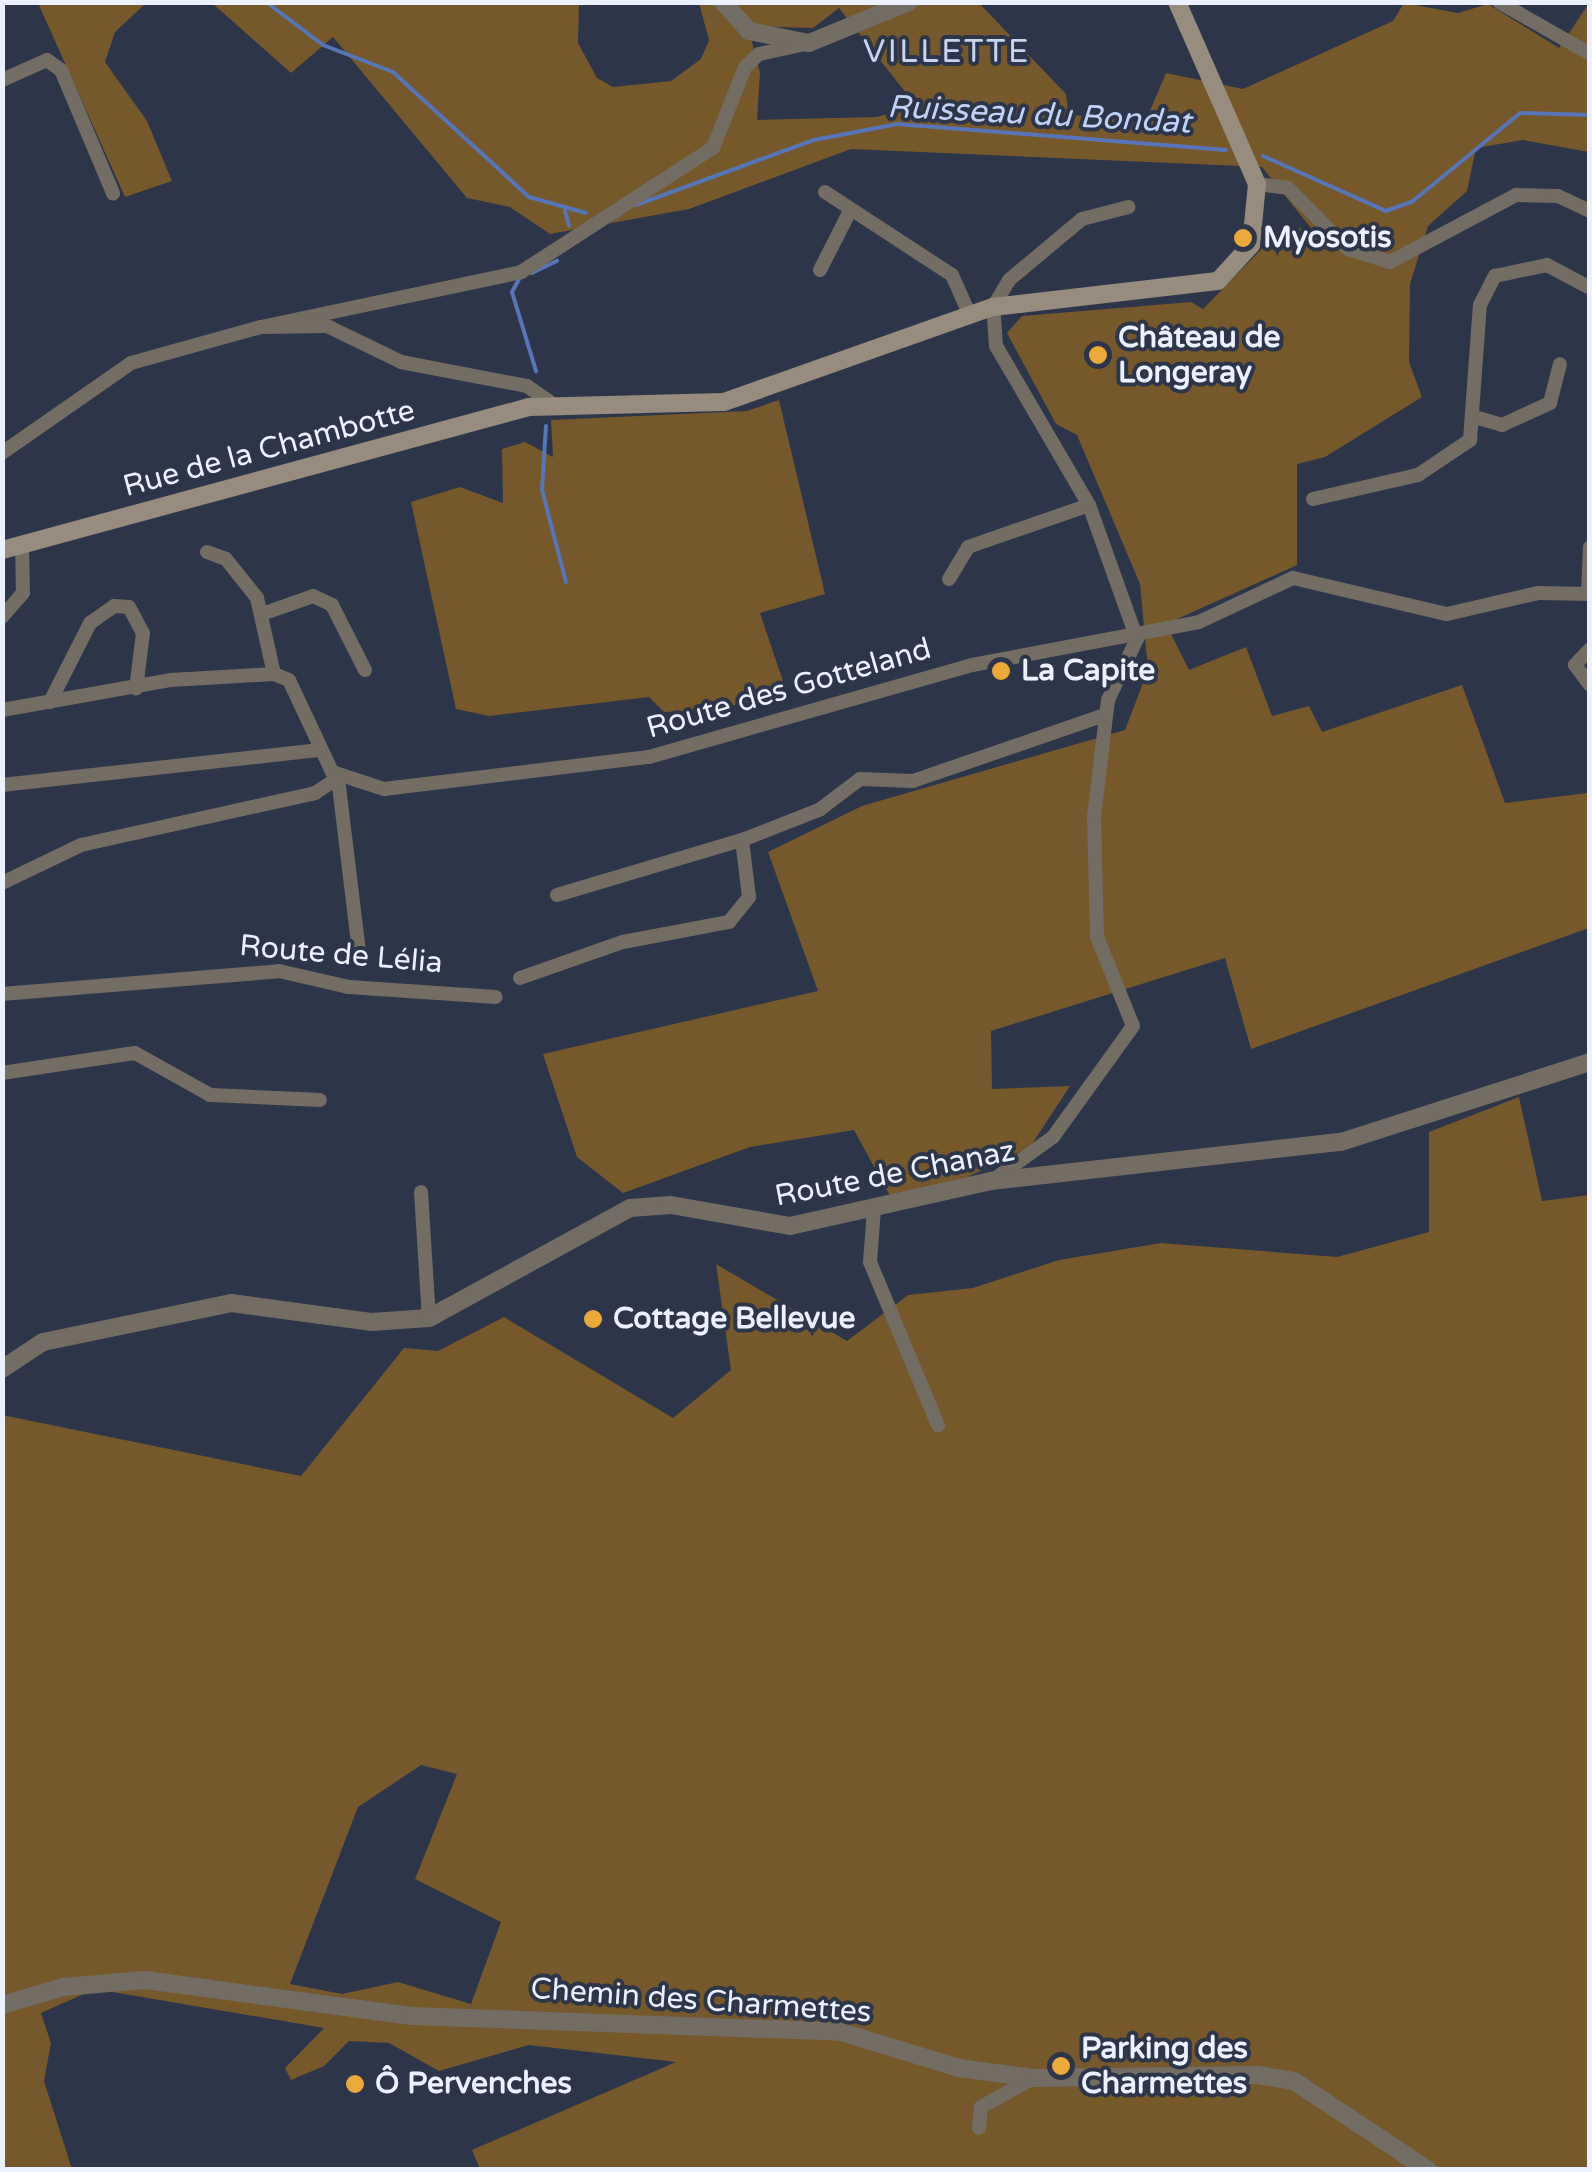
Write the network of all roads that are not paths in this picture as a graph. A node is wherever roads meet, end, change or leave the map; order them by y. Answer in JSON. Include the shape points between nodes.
{"nodes":[{"id":1,"x":723,"y":2,"type":"edge"},
{"id":2,"x":909,"y":2,"type":"edge"},
{"id":3,"x":1177,"y":2,"type":"edge"},
{"id":4,"x":1500,"y":2,"type":"edge"},
{"id":5,"x":809,"y":43,"type":"junction"},
{"id":6,"x":1590,"y":54,"type":"edge"},
{"id":7,"x":2,"y":80,"type":"edge"},
{"id":8,"x":1257,"y":184,"type":"junction"},
{"id":9,"x":825,"y":192,"type":"dead end"},
{"id":10,"x":113,"y":193,"type":"dead end"},
{"id":11,"x":851,"y":208,"type":"junction"},
{"id":12,"x":1128,"y":208,"type":"dead end"},
{"id":13,"x":1590,"y":211,"type":"edge"},
{"id":14,"x":820,"y":270,"type":"dead end"},
{"id":15,"x":1590,"y":288,"type":"edge"},
{"id":16,"x":993,"y":307,"type":"junction"},
{"id":17,"x":970,"y":313,"type":"junction"},
{"id":18,"x":261,"y":327,"type":"junction"},
{"id":19,"x":1560,"y":364,"type":"dead end"},
{"id":20,"x":550,"y":402,"type":"junction"},
{"id":21,"x":1478,"y":418,"type":"junction"},
{"id":22,"x":2,"y":453,"type":"edge"},
{"id":23,"x":1313,"y":499,"type":"dead end"},
{"id":24,"x":1089,"y":506,"type":"junction"},
{"id":25,"x":22,"y":544,"type":"junction"},
{"id":26,"x":1590,"y":547,"type":"edge"},
{"id":27,"x":2,"y":550,"type":"edge"},
{"id":28,"x":206,"y":552,"type":"dead end"},
{"id":29,"x":949,"y":578,"type":"dead end"},
{"id":30,"x":1589,"y":594,"type":"edge"},
{"id":31,"x":262,"y":614,"type":"junction"},
{"id":32,"x":2,"y":617,"type":"edge"},
{"id":33,"x":1136,"y":639,"type":"junction"},
{"id":34,"x":1590,"y":649,"type":"edge"},
{"id":35,"x":365,"y":670,"type":"dead end"},
{"id":36,"x":274,"y":674,"type":"junction"},
{"id":37,"x":1590,"y":685,"type":"edge"},
{"id":38,"x":136,"y":689,"type":"junction"},
{"id":39,"x":50,"y":702,"type":"junction"},
{"id":40,"x":2,"y":710,"type":"edge"},
{"id":41,"x":1105,"y":714,"type":"junction"},
{"id":42,"x":318,"y":750,"type":"junction"},
{"id":43,"x":338,"y":778,"type":"junction"},
{"id":44,"x":2,"y":785,"type":"edge"},
{"id":45,"x":742,"y":840,"type":"junction"},
{"id":46,"x":2,"y":882,"type":"edge"},
{"id":47,"x":557,"y":895,"type":"dead end"},
{"id":48,"x":359,"y":952,"type":"dead end"},
{"id":49,"x":520,"y":978,"type":"dead end"},
{"id":50,"x":2,"y":994,"type":"edge"},
{"id":51,"x":496,"y":998,"type":"dead end"},
{"id":52,"x":1590,"y":1062,"type":"edge"},
{"id":53,"x":2,"y":1073,"type":"edge"},
{"id":54,"x":320,"y":1100,"type":"dead end"},
{"id":55,"x":991,"y":1181,"type":"junction"},
{"id":56,"x":422,"y":1192,"type":"dead end"},
{"id":57,"x":874,"y":1209,"type":"junction"},
{"id":58,"x":429,"y":1318,"type":"junction"},
{"id":59,"x":2,"y":1369,"type":"edge"},
{"id":60,"x":938,"y":1425,"type":"dead end"},
{"id":61,"x":2,"y":2006,"type":"edge"},
{"id":62,"x":1034,"y":2078,"type":"junction"},
{"id":63,"x":979,"y":2128,"type":"dead end"},
{"id":64,"x":1428,"y":2170,"type":"edge"}],
"edges":[{"from":1,"to":5,"type":"street","via":[[749,31]]},
{"from":2,"to":5,"type":"street"},
{"from":3,"to":8,"type":"main road"},
{"from":4,"to":6,"type":"street"},
{"from":5,"to":18,"type":"street","via":[[760,54],[736,82],[714,148],[521,272]]},
{"from":7,"to":10,"type":"street","via":[[47,60],[61,70]]},
{"from":8,"to":13,"type":"street","via":[[1288,188],[1348,249],[1390,262],[1516,195],[1558,196]]},
{"from":8,"to":16,"type":"main road","name":"Rue de la Chambotte","via":[[1251,244],[1218,281]]},
{"from":9,"to":11,"type":"street"},
{"from":11,"to":14,"type":"street"},
{"from":11,"to":17,"type":"street","via":[[952,275]]},
{"from":12,"to":16,"type":"street","via":[[1082,219],[1010,280]]},
{"from":15,"to":21,"type":"street","via":[[1547,265],[1495,276],[1480,305]]},
{"from":16,"to":17,"type":"main road","name":"Rue de la Chambotte"},
{"from":16,"to":24,"type":"street","via":[[996,346]]},
{"from":17,"to":20,"type":"main road","name":"Rue de la Chambotte","via":[[750,397]]},
{"from":18,"to":20,"type":"street","via":[[327,326],[401,362],[527,386]]},
{"from":18,"to":22,"type":"street","via":[[131,363]]},
{"from":19,"to":21,"type":"street","via":[[1550,402],[1502,425]]},
{"from":20,"to":25,"type":"main road","name":"Rue de la Chambotte"},
{"from":21,"to":23,"type":"street","via":[[1470,440],[1418,476]]},
{"from":24,"to":29,"type":"street","via":[[968,547]]},
{"from":24,"to":33,"type":"street"},
{"from":25,"to":27,"type":"main road","name":"Rue de la Chambotte"},
{"from":25,"to":32,"type":"street","via":[[26,580]]},
{"from":26,"to":30,"type":"street"},
{"from":28,"to":31,"type":"street","via":[[239,572]]},
{"from":30,"to":33,"type":"street","name":"Route des Gotteland","via":[[1538,593],[1447,614],[1293,578]]},
{"from":31,"to":35,"type":"street","via":[[313,596],[332,605]]},
{"from":31,"to":36,"type":"street"},
{"from":33,"to":41,"type":"street"},
{"from":33,"to":43,"type":"street","name":"Route des Gotteland","via":[[972,665],[823,714],[599,768],[384,789]]},
{"from":34,"to":37,"type":"street","via":[[1575,665]]},
{"from":36,"to":38,"type":"street"},
{"from":36,"to":42,"type":"street","via":[[289,680]]},
{"from":38,"to":39,"type":"street"},
{"from":38,"to":39,"type":"street","via":[[143,633],[129,607],[114,606],[90,622]]},
{"from":39,"to":40,"type":"street"},
{"from":41,"to":45,"type":"street","via":[[1063,736],[913,781],[860,779],[819,810]]},
{"from":41,"to":55,"type":"street","via":[[1094,817],[1098,938],[1133,1026],[1053,1137]]},
{"from":42,"to":43,"type":"street"},
{"from":42,"to":44,"type":"street"},
{"from":43,"to":46,"type":"street","via":[[315,793],[80,845]]},
{"from":43,"to":48,"type":"street"},
{"from":45,"to":47,"type":"street"},
{"from":45,"to":49,"type":"street","via":[[749,897],[730,922],[623,942]]},
{"from":50,"to":51,"type":"street","name":"Route de Lélia","via":[[279,971],[349,987]]},
{"from":52,"to":55,"type":"street","name":"Route de Chanaz","via":[[1341,1142]]},
{"from":53,"to":54,"type":"street","via":[[135,1053],[210,1094]]},
{"from":55,"to":57,"type":"street","name":"Route de Chanaz"},
{"from":56,"to":58,"type":"street"},
{"from":57,"to":58,"type":"street","name":"Route de Chanaz","via":[[770,1226],[671,1205],[630,1208]]},
{"from":57,"to":60,"type":"street","via":[[870,1262]]},
{"from":58,"to":59,"type":"street","name":"Route de Chanaz","via":[[371,1322],[231,1303],[74,1332]]},
{"from":61,"to":62,"type":"street","name":"Chemin des Charmettes","via":[[63,1987],[144,1980],[412,2016],[841,2032],[959,2068]]},
{"from":62,"to":63,"type":"street","via":[[981,2106]]},
{"from":62,"to":64,"type":"street","name":"Chemin des Charmettes","via":[[1196,2073],[1294,2081]]}]}
